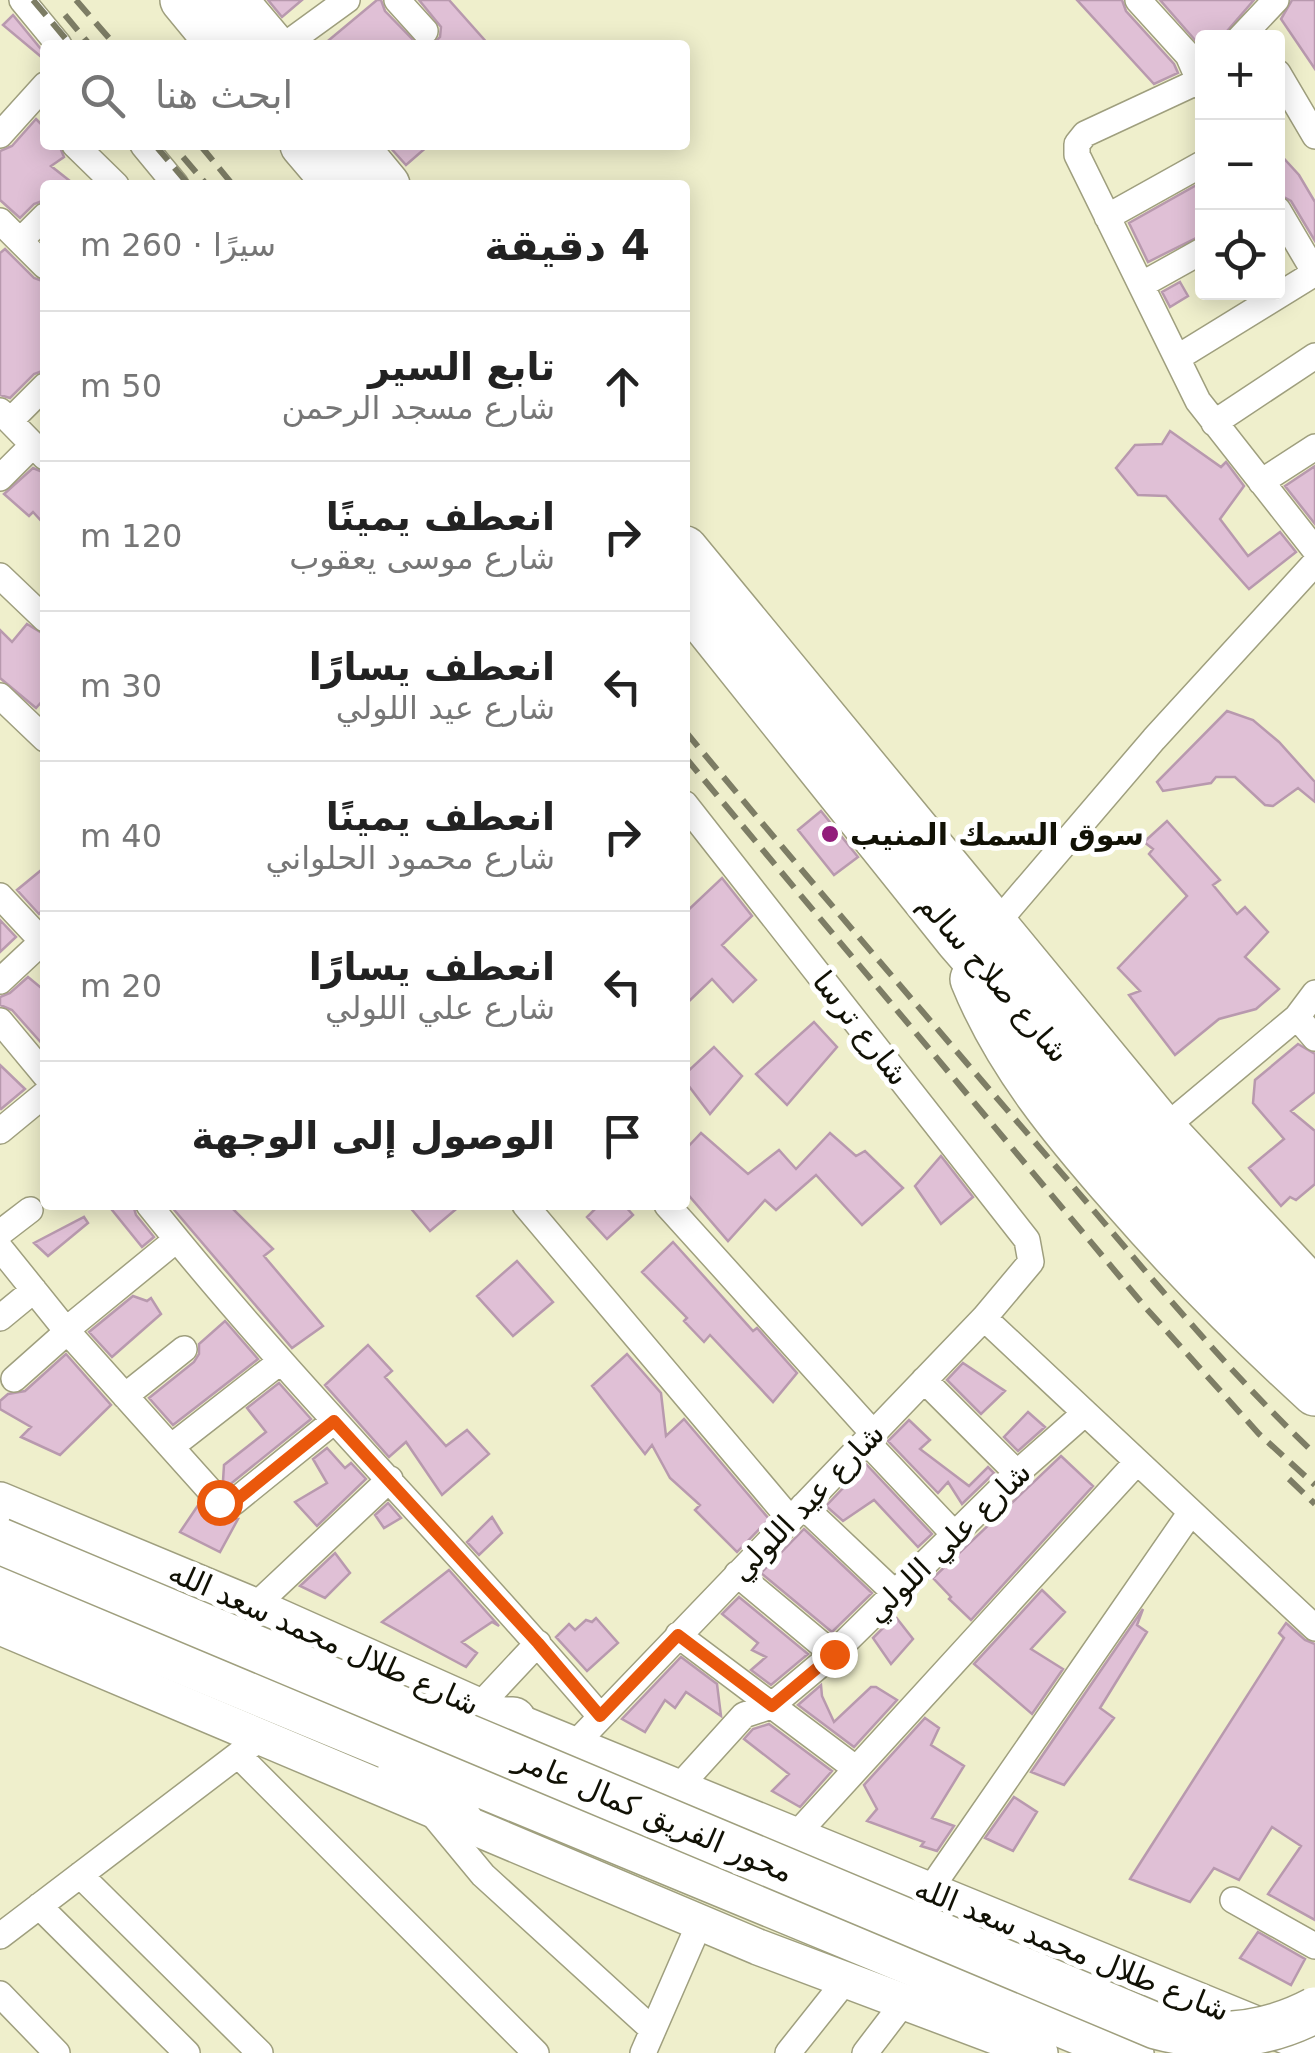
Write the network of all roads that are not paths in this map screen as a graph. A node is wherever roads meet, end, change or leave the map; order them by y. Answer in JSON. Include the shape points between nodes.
{"nodes":[{"id":1,"x":22,"y":0,"type":"edge"},
{"id":2,"x":183,"y":0,"type":"edge"},
{"id":3,"x":234,"y":0,"type":"edge"},
{"id":4,"x":346,"y":0,"type":"edge"},
{"id":5,"x":397,"y":0,"type":"edge"},
{"id":6,"x":1276,"y":0,"type":"edge"},
{"id":7,"x":1143,"y":2,"type":"edge"},
{"id":8,"x":1253,"y":30,"type":"edge"},
{"id":9,"x":424,"y":31,"type":"dead end"},
{"id":10,"x":56,"y":40,"type":"edge"},
{"id":11,"x":216,"y":40,"type":"edge"},
{"id":12,"x":268,"y":40,"type":"edge"},
{"id":13,"x":292,"y":40,"type":"edge"},
{"id":14,"x":1195,"y":68,"type":"edge"},
{"id":15,"x":1195,"y":79,"type":"edge"},
{"id":16,"x":1285,"y":85,"type":"edge"},
{"id":17,"x":40,"y":101,"type":"edge"},
{"id":18,"x":0,"y":135,"type":"edge"},
{"id":19,"x":1315,"y":136,"type":"edge"},
{"id":20,"x":79,"y":150,"type":"edge"},
{"id":21,"x":147,"y":150,"type":"edge"},
{"id":22,"x":307,"y":150,"type":"edge"},
{"id":23,"x":358,"y":150,"type":"edge"},
{"id":24,"x":1195,"y":168,"type":"edge"},
{"id":25,"x":111,"y":180,"type":"edge"},
{"id":26,"x":172,"y":180,"type":"edge"},
{"id":27,"x":333,"y":180,"type":"edge"},
{"id":28,"x":382,"y":180,"type":"edge"},
{"id":29,"x":1107,"y":218,"type":"junction"},
{"id":30,"x":0,"y":221,"type":"edge"},
{"id":31,"x":40,"y":221,"type":"edge"},
{"id":32,"x":1285,"y":222,"type":"edge"},
{"id":33,"x":20,"y":241,"type":"junction"},
{"id":34,"x":1195,"y":255,"type":"edge"},
{"id":35,"x":40,"y":261,"type":"edge"},
{"id":36,"x":1315,"y":273,"type":"edge"},
{"id":37,"x":1140,"y":285,"type":"junction"},
{"id":38,"x":1315,"y":356,"type":"edge"},
{"id":39,"x":1177,"y":358,"type":"junction"},
{"id":40,"x":40,"y":390,"type":"edge"},
{"id":41,"x":5,"y":416,"type":"edge"},
{"id":42,"x":1214,"y":423,"type":"junction"},
{"id":43,"x":1315,"y":446,"type":"edge"},
{"id":44,"x":39,"y":451,"type":"edge"},
{"id":45,"x":0,"y":478,"type":"edge"},
{"id":46,"x":1261,"y":482,"type":"junction"},
{"id":47,"x":1315,"y":550,"type":"edge"},
{"id":48,"x":690,"y":556,"type":"edge"},
{"id":49,"x":1315,"y":563,"type":"edge"},
{"id":50,"x":0,"y":576,"type":"edge"},
{"id":51,"x":690,"y":606,"type":"edge"},
{"id":52,"x":40,"y":613,"type":"edge"},
{"id":53,"x":0,"y":696,"type":"edge"},
{"id":54,"x":40,"y":734,"type":"edge"},
{"id":55,"x":690,"y":810,"type":"edge"},
{"id":56,"x":0,"y":896,"type":"edge"},
{"id":57,"x":976,"y":933,"type":"junction"},
{"id":58,"x":40,"y":937,"type":"edge"},
{"id":59,"x":40,"y":945,"type":"edge"},
{"id":60,"x":0,"y":980,"type":"edge"},
{"id":61,"x":1315,"y":993,"type":"edge"},
{"id":62,"x":1298,"y":1017,"type":"junction"},
{"id":63,"x":0,"y":1022,"type":"edge"},
{"id":64,"x":1315,"y":1038,"type":"edge"},
{"id":65,"x":40,"y":1069,"type":"edge"},
{"id":66,"x":40,"y":1098,"type":"edge"},
{"id":67,"x":1163,"y":1128,"type":"junction"},
{"id":68,"x":0,"y":1131,"type":"edge"},
{"id":69,"x":30,"y":1210,"type":"dead end"},
{"id":70,"x":153,"y":1210,"type":"edge"},
{"id":71,"x":530,"y":1210,"type":"edge"},
{"id":72,"x":671,"y":1210,"type":"edge"},
{"id":73,"x":0,"y":1233,"type":"edge"},
{"id":74,"x":176,"y":1240,"type":"junction"},
{"id":75,"x":0,"y":1248,"type":"edge"},
{"id":76,"x":1032,"y":1254,"type":"joint"},
{"id":77,"x":34,"y":1290,"type":"junction"},
{"id":78,"x":1315,"y":1292,"type":"edge"},
{"id":79,"x":0,"y":1318,"type":"edge"},
{"id":80,"x":984,"y":1318,"type":"junction"},
{"id":81,"x":67,"y":1330,"type":"junction"},
{"id":82,"x":1315,"y":1346,"type":"edge"},
{"id":83,"x":184,"y":1349,"type":"dead end"},
{"id":84,"x":280,"y":1362,"type":"junction"},
{"id":85,"x":14,"y":1379,"type":"dead end"},
{"id":86,"x":924,"y":1380,"type":"junction"},
{"id":87,"x":1315,"y":1392,"type":"edge"},
{"id":88,"x":125,"y":1396,"type":"junction"},
{"id":89,"x":1085,"y":1413,"type":"junction"},
{"id":90,"x":334,"y":1421,"type":"junction"},
{"id":91,"x":870,"y":1437,"type":"junction"},
{"id":92,"x":171,"y":1447,"type":"junction"},
{"id":93,"x":1137,"y":1462,"type":"junction"},
{"id":94,"x":1017,"y":1473,"type":"junction"},
{"id":95,"x":390,"y":1479,"type":"junction"},
{"id":96,"x":0,"y":1500,"type":"edge"},
{"id":97,"x":1191,"y":1512,"type":"junction"},
{"id":98,"x":796,"y":1513,"type":"junction"},
{"id":99,"x":954,"y":1534,"type":"junction"},
{"id":100,"x":0,"y":1541,"type":"edge"},
{"id":101,"x":737,"y":1574,"type":"junction"},
{"id":102,"x":0,"y":1586,"type":"edge"},
{"id":103,"x":895,"y":1594,"type":"junction"},
{"id":104,"x":255,"y":1606,"type":"junction"},
{"id":105,"x":0,"y":1627,"type":"edge"},
{"id":106,"x":1315,"y":1628,"type":"edge"},
{"id":107,"x":678,"y":1635,"type":"junction"},
{"id":108,"x":538,"y":1643,"type":"junction"},
{"id":109,"x":197,"y":1646,"type":"junction"},
{"id":110,"x":834,"y":1654,"type":"junction"},
{"id":111,"x":772,"y":1706,"type":"junction"},
{"id":112,"x":483,"y":1708,"type":"junction"},
{"id":113,"x":600,"y":1716,"type":"junction"},
{"id":114,"x":574,"y":1745,"type":"junction"},
{"id":115,"x":249,"y":1746,"type":"junction"},
{"id":116,"x":855,"y":1768,"type":"junction"},
{"id":117,"x":678,"y":1788,"type":"junction"},
{"id":118,"x":433,"y":1802,"type":"junction"},
{"id":119,"x":795,"y":1836,"type":"junction"},
{"id":120,"x":80,"y":1875,"type":"junction"},
{"id":121,"x":929,"y":1891,"type":"junction"},
{"id":122,"x":1233,"y":1900,"type":"dead end"},
{"id":123,"x":40,"y":1906,"type":"junction"},
{"id":124,"x":700,"y":1922,"type":"junction"},
{"id":125,"x":0,"y":1936,"type":"edge"},
{"id":126,"x":1315,"y":1946,"type":"edge"},
{"id":127,"x":846,"y":1980,"type":"junction"},
{"id":128,"x":0,"y":1994,"type":"edge"},
{"id":129,"x":1315,"y":1997,"type":"edge"},
{"id":130,"x":904,"y":2002,"type":"junction"},
{"id":131,"x":1302,"y":2038,"type":"edge"},
{"id":132,"x":651,"y":2045,"type":"edge"},
{"id":133,"x":57,"y":2053,"type":"edge"},
{"id":134,"x":187,"y":2053,"type":"edge"},
{"id":135,"x":260,"y":2053,"type":"edge"},
{"id":136,"x":536,"y":2053,"type":"edge"},
{"id":137,"x":788,"y":2053,"type":"edge"},
{"id":138,"x":865,"y":2053,"type":"edge"},
{"id":139,"x":1040,"y":2053,"type":"edge"},
{"id":140,"x":1132,"y":2053,"type":"edge"}],
"edges":[{"from":1,"to":10,"type":"street"},
{"from":2,"to":11,"type":"highway"},
{"from":3,"to":12,"type":"highway"},
{"from":4,"to":13,"type":"street"},
{"from":5,"to":9,"type":"street"},
{"from":6,"to":8,"type":"street"},
{"from":7,"to":14,"type":"street"},
{"from":15,"to":29,"type":"street","via":[[1077,144],[1076,155]]},
{"from":16,"to":19,"type":"street"},
{"from":17,"to":18,"type":"street"},
{"from":20,"to":25,"type":"street"},
{"from":21,"to":26,"type":"street"},
{"from":22,"to":27,"type":"highway"},
{"from":23,"to":28,"type":"highway"},
{"from":24,"to":29,"type":"street"},
{"from":29,"to":37,"type":"street"},
{"from":30,"to":33,"type":"street"},
{"from":31,"to":33,"type":"street"},
{"from":32,"to":36,"type":"street"},
{"from":33,"to":35,"type":"street"},
{"from":34,"to":37,"type":"street"},
{"from":36,"to":39,"type":"street"},
{"from":37,"to":39,"type":"street"},
{"from":38,"to":42,"type":"street"},
{"from":39,"to":42,"type":"street"},
{"from":40,"to":41,"type":"street"},
{"from":41,"to":44,"type":"street"},
{"from":42,"to":46,"type":"street"},
{"from":43,"to":46,"type":"street"},
{"from":44,"to":45,"type":"street"},
{"from":46,"to":47,"type":"street"},
{"from":48,"to":57,"type":"highway","name":"شارع صلاح سالم"},
{"from":49,"to":57,"type":"street"},
{"from":50,"to":52,"type":"street"},
{"from":51,"to":57,"type":"highway","name":"شارع صلاح سالم"},
{"from":53,"to":54,"type":"street"},
{"from":55,"to":76,"type":"street","name":"شارع ترسا"},
{"from":56,"to":58,"type":"street"},
{"from":57,"to":67,"type":"highway","name":"شارع صلاح سالم"},
{"from":57,"to":82,"type":"highway","name":"شارع صلاح سالم","via":[[1272,1302]]},
{"from":57,"to":87,"type":"highway","via":[[986,1007],[1031,1086],[1206,1289]]},
{"from":59,"to":60,"type":"street"},
{"from":61,"to":62,"type":"street"},
{"from":62,"to":64,"type":"street"},
{"from":62,"to":67,"type":"street"},
{"from":63,"to":65,"type":"street"},
{"from":66,"to":68,"type":"street"},
{"from":67,"to":78,"type":"highway","name":"شارع صلاح سالم"},
{"from":69,"to":73,"type":"street"},
{"from":70,"to":74,"type":"street"},
{"from":71,"to":98,"type":"street"},
{"from":72,"to":91,"type":"street"},
{"from":74,"to":81,"type":"street"},
{"from":74,"to":84,"type":"street"},
{"from":75,"to":77,"type":"street"},
{"from":76,"to":80,"type":"street","name":"شارع عيد اللولي","via":[[1027,1270]]},
{"from":77,"to":79,"type":"street"},
{"from":77,"to":81,"type":"street"},
{"from":80,"to":86,"type":"street","name":"شارع عيد اللولي"},
{"from":80,"to":89,"type":"street"},
{"from":81,"to":85,"type":"street"},
{"from":81,"to":88,"type":"street"},
{"from":83,"to":88,"type":"street"},
{"from":84,"to":90,"type":"street"},
{"from":84,"to":92,"type":"street"},
{"from":86,"to":91,"type":"street","name":"شارع عيد اللولي"},
{"from":86,"to":94,"type":"street"},
{"from":88,"to":92,"type":"street"},
{"from":89,"to":93,"type":"street"},
{"from":89,"to":94,"type":"street","name":"شارع علي اللولي"},
{"from":90,"to":92,"type":"street","via":[[228,1505]]},
{"from":90,"to":95,"type":"street"},
{"from":91,"to":98,"type":"street","name":"شارع عيد اللولي"},
{"from":91,"to":99,"type":"street"},
{"from":93,"to":97,"type":"street"},
{"from":93,"to":116,"type":"street"},
{"from":94,"to":99,"type":"street","name":"شارع علي اللولي"},
{"from":95,"to":104,"type":"street"},
{"from":95,"to":108,"type":"street"},
{"from":96,"to":104,"type":"main road","name":"شارع طلال محمد سعد الله"},
{"from":97,"to":106,"type":"street"},
{"from":97,"to":121,"type":"street"},
{"from":98,"to":101,"type":"street","name":"شارع عيد اللولي"},
{"from":98,"to":103,"type":"street"},
{"from":99,"to":103,"type":"street","name":"شارع علي اللولي"},
{"from":100,"to":109,"type":"highway","name":"محور الفريق كمال عامر","bridge":true},
{"from":101,"to":107,"type":"street","name":"شارع عيد اللولي"},
{"from":101,"to":110,"type":"street"},
{"from":102,"to":109,"type":"highway","name":"محور الفريق كمال عامر"},
{"from":103,"to":110,"type":"street","name":"شارع علي اللولي"},
{"from":104,"to":112,"type":"main road","name":"شارع طلال محمد سعد الله"},
{"from":105,"to":115,"type":"main road"},
{"from":107,"to":111,"type":"street"},
{"from":107,"to":113,"type":"street","name":"شارع عيد اللولي"},
{"from":108,"to":112,"type":"street"},
{"from":108,"to":113,"type":"street"},
{"from":109,"to":112,"type":"highway","bridge":true,"via":[[252,1636]]},
{"from":109,"to":118,"type":"highway","via":[[210,1688]]},
{"from":109,"to":131,"type":"highway","name":"محور الفريق كمال عامر","bridge":true,"via":[[1156,2026],[1198,2035],[1270,2029]]},
{"from":109,"to":140,"type":"highway","name":"محور الفريق كمال عامر"},
{"from":110,"to":111,"type":"street","name":"شارع علي اللولي"},
{"from":111,"to":116,"type":"street"},
{"from":111,"to":117,"type":"street","name":"شارع علي اللولي","via":[[744,1715]]},
{"from":112,"to":114,"type":"main road","name":"شارع طلال محمد سعد الله"},
{"from":113,"to":114,"type":"street","name":"شارع عيد اللولي"},
{"from":114,"to":117,"type":"main road","name":"شارع طلال محمد سعد الله"},
{"from":115,"to":118,"type":"main road"},
{"from":115,"to":120,"type":"street"},
{"from":115,"to":136,"type":"street"},
{"from":116,"to":119,"type":"street"},
{"from":117,"to":119,"type":"main road","name":"شارع طلال محمد سعد الله"},
{"from":118,"to":124,"type":"main road"},
{"from":118,"to":132,"type":"street","via":[[483,1876]]},
{"from":119,"to":121,"type":"main road","name":"شارع طلال محمد سعد الله"},
{"from":120,"to":123,"type":"street"},
{"from":120,"to":135,"type":"street"},
{"from":121,"to":131,"type":"main road","name":"شارع طلال محمد سعد الله"},
{"from":122,"to":126,"type":"street"},
{"from":123,"to":125,"type":"street"},
{"from":123,"to":134,"type":"street"},
{"from":124,"to":127,"type":"main road"},
{"from":124,"to":132,"type":"street"},
{"from":127,"to":130,"type":"main road"},
{"from":127,"to":137,"type":"street"},
{"from":128,"to":133,"type":"street"},
{"from":129,"to":131,"type":"street"},
{"from":130,"to":138,"type":"street"},
{"from":130,"to":139,"type":"main road"}]}
